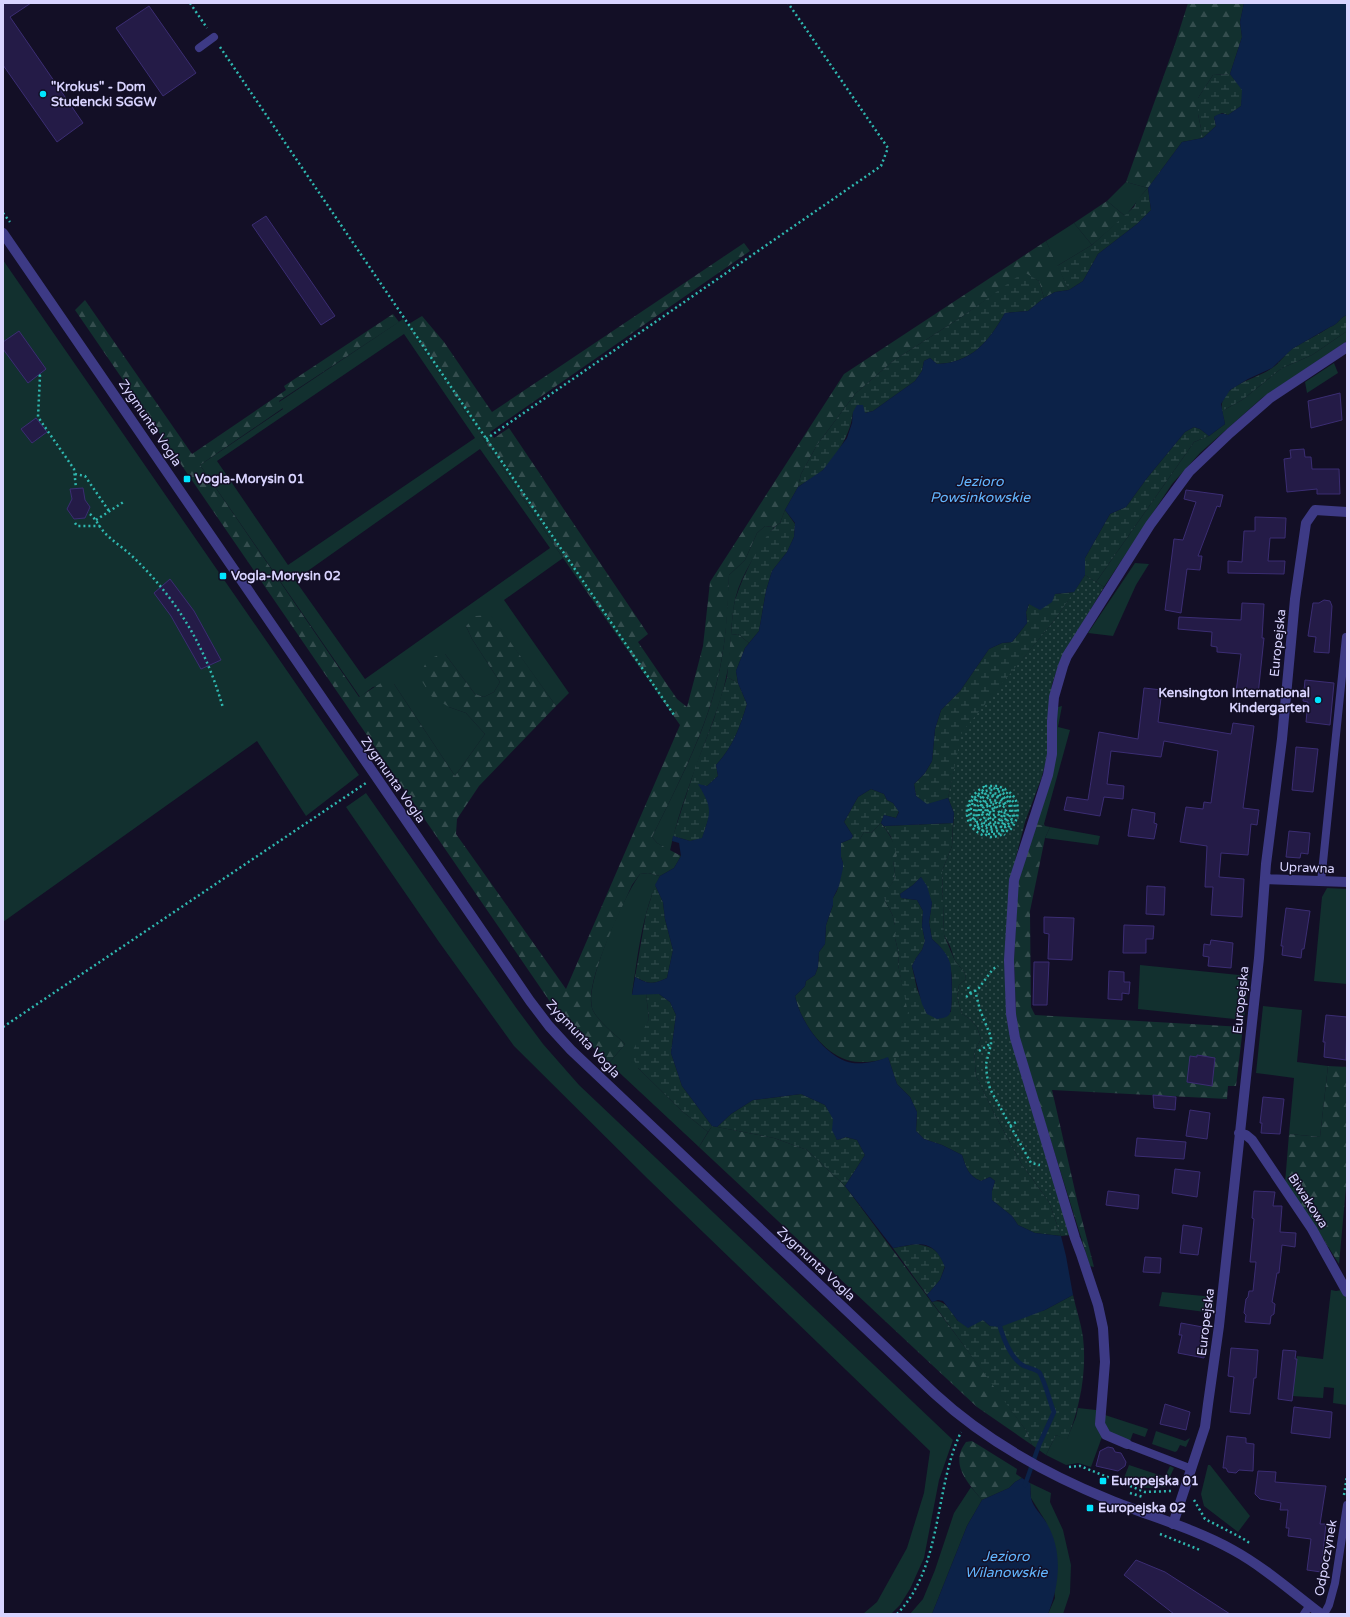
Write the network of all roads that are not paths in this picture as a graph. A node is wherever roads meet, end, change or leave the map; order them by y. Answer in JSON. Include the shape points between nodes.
{"nodes":[{"id":1,"x":214,"y":37,"type":"road end"},
{"id":2,"x":199,"y":48,"type":"dead end"},
{"id":3,"x":3,"y":233,"type":"edge"},
{"id":4,"x":1347,"y":347,"type":"edge"},
{"id":5,"x":1347,"y":512,"type":"edge"},
{"id":6,"x":1346,"y":637,"type":"dead end"},
{"id":7,"x":1266,"y":879,"type":"junction"},
{"id":8,"x":1321,"y":882,"type":"junction"},
{"id":9,"x":1347,"y":882,"type":"edge"},
{"id":10,"x":1239,"y":1132,"type":"junction"},
{"id":11,"x":1347,"y":1292,"type":"edge"},
{"id":12,"x":1127,"y":1444,"type":"joint"},
{"id":13,"x":1192,"y":1469,"type":"junction"},
{"id":14,"x":1347,"y":1506,"type":"edge"},
{"id":15,"x":1173,"y":1524,"type":"junction"},
{"id":16,"x":1310,"y":1605,"type":"junction"},
{"id":17,"x":1304,"y":1614,"type":"edge"},
{"id":18,"x":1321,"y":1614,"type":"edge"},
{"id":19,"x":1324,"y":1614,"type":"edge"}],
"edges":[{"from":1,"to":2,"type":"lane"},
{"from":3,"to":15,"type":"street","name":"Zygmunta Vogla","via":[[375,777],[549,1026],[576,1055],[967,1422],[1019,1456],[1061,1478]]},
{"from":4,"to":12,"type":"street","via":[[1270,398],[1189,472],[1150,525],[1067,656],[1054,697],[1052,754],[1048,775],[1014,880],[1009,960],[1011,1014],[1015,1038],[1103,1328],[1105,1362],[1100,1424],[1106,1435]]},
{"from":5,"to":7,"type":"street","name":"Europejska","via":[[1315,510],[1306,523],[1295,599]]},
{"from":6,"to":8,"type":"lane"},
{"from":7,"to":8,"type":"street","name":"Uprawna"},
{"from":7,"to":10,"type":"street","name":"Europejska"},
{"from":8,"to":9,"type":"street","name":"Uprawna"},
{"from":10,"to":11,"type":"street","name":"Biwakowa","via":[[1252,1140],[1312,1229]]},
{"from":10,"to":13,"type":"street","name":"Europejska","via":[[1220,1319],[1205,1427]]},
{"from":12,"to":13,"type":"lane"},
{"from":13,"to":15,"type":"street","name":"Europejska"},
{"from":14,"to":19,"type":"lane","name":"Odpoczynek","via":[[1335,1583]]},
{"from":15,"to":16,"type":"street","name":"Zygmunta Vogla","via":[[1233,1550]]},
{"from":16,"to":17,"type":"lane"},
{"from":16,"to":18,"type":"street","name":"Zygmunta Vogla"}]}
